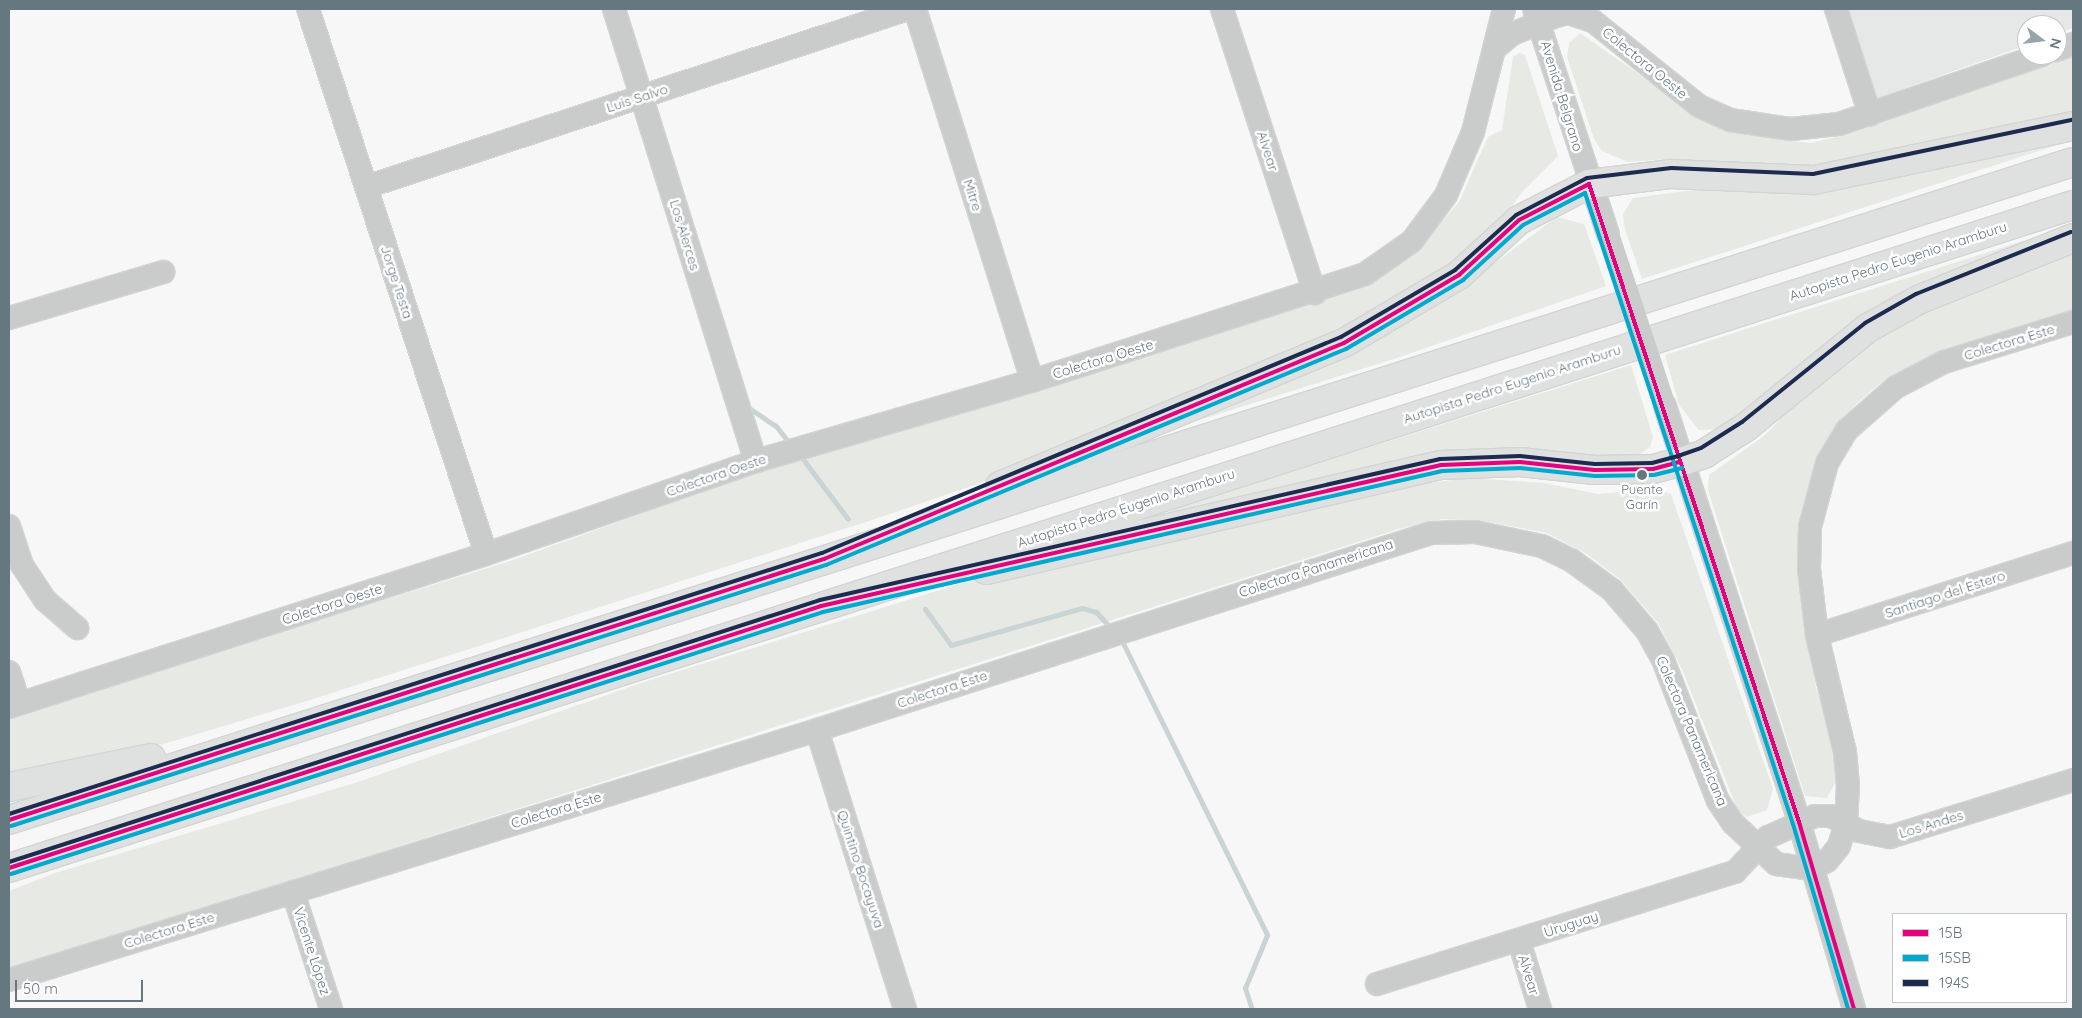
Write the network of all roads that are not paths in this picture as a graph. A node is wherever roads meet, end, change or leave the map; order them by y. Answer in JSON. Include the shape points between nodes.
{"nodes":[{"id":1,"x":308,"y":9,"type":"edge"},
{"id":2,"x":614,"y":9,"type":"edge"},
{"id":3,"x":908,"y":9,"type":"edge"},
{"id":4,"x":915,"y":9,"type":"edge"},
{"id":5,"x":1222,"y":9,"type":"edge"},
{"id":6,"x":1504,"y":9,"type":"edge"},
{"id":7,"x":1836,"y":9,"type":"edge"},
{"id":8,"x":1585,"y":15,"type":"edge"},
{"id":9,"x":1536,"y":16,"type":"edge"},
{"id":10,"x":1494,"y":49,"type":"junction"},
{"id":11,"x":2017,"y":64,"type":"edge"},
{"id":12,"x":642,"y":96,"type":"junction"},
{"id":13,"x":1870,"y":115,"type":"junction"},
{"id":14,"x":2073,"y":126,"type":"edge"},
{"id":15,"x":2073,"y":162,"type":"edge"},
{"id":16,"x":1589,"y":184,"type":"junction"},
{"id":17,"x":366,"y":187,"type":"junction"},
{"id":18,"x":2073,"y":205,"type":"edge"},
{"id":19,"x":2073,"y":238,"type":"edge"},
{"id":20,"x":163,"y":272,"type":"dead end"},
{"id":21,"x":1315,"y":293,"type":"junction"},
{"id":22,"x":9,"y":318,"type":"edge"},
{"id":23,"x":2073,"y":322,"type":"edge"},
{"id":24,"x":1032,"y":381,"type":"junction"},
{"id":25,"x":756,"y":461,"type":"junction"},
{"id":26,"x":1680,"y":462,"type":"junction"},
{"id":27,"x":9,"y":526,"type":"edge"},
{"id":28,"x":2073,"y":553,"type":"edge"},
{"id":29,"x":486,"y":554,"type":"junction"},
{"id":30,"x":824,"y":559,"type":"junction"},
{"id":31,"x":821,"y":606,"type":"junction"},
{"id":32,"x":76,"y":628,"type":"dead end"},
{"id":33,"x":1102,"y":636,"type":"joint"},
{"id":34,"x":1817,"y":636,"type":"junction"},
{"id":35,"x":9,"y":672,"type":"edge"},
{"id":36,"x":449,"y":679,"type":"junction"},
{"id":37,"x":14,"y":705,"type":"edge"},
{"id":38,"x":816,"y":730,"type":"junction"},
{"id":39,"x":2073,"y":780,"type":"edge"},
{"id":40,"x":9,"y":787,"type":"edge"},
{"id":41,"x":249,"y":792,"type":"junction"},
{"id":42,"x":9,"y":820,"type":"edge"},
{"id":43,"x":1799,"y":822,"type":"junction"},
{"id":44,"x":1846,"y":823,"type":"junction"},
{"id":45,"x":1758,"y":851,"type":"junction"},
{"id":46,"x":9,"y":868,"type":"edge"},
{"id":47,"x":1811,"y":869,"type":"junction"},
{"id":48,"x":9,"y":882,"type":"edge"},
{"id":49,"x":293,"y":892,"type":"junction"},
{"id":50,"x":1519,"y":941,"type":"junction"},
{"id":51,"x":9,"y":980,"type":"edge"},
{"id":52,"x":1377,"y":984,"type":"dead end"},
{"id":53,"x":331,"y":1009,"type":"edge"},
{"id":54,"x":905,"y":1009,"type":"edge"},
{"id":55,"x":1540,"y":1009,"type":"edge"},
{"id":56,"x":1854,"y":1009,"type":"edge"}],
"edges":[{"from":1,"to":17,"type":"street","name":"Jorge Testa"},
{"from":2,"to":12,"type":"street","name":"Los Alerces"},
{"from":3,"to":12,"type":"street","name":"Luis Salvo"},
{"from":4,"to":24,"type":"street","name":"Mitre"},
{"from":5,"to":21,"type":"street","name":"Alvear"},
{"from":6,"to":10,"type":"street"},
{"from":7,"to":13,"type":"street"},
{"from":8,"to":9,"type":"street","name":"Colectora Oeste"},
{"from":8,"to":13,"type":"street","name":"Colectora Oeste","via":[[1664,83],[1699,106],[1730,120],[1812,130]]},
{"from":9,"to":10,"type":"street","name":"Colectora Oeste"},
{"from":9,"to":16,"type":"street","name":"Avenida Belgrano"},
{"from":10,"to":21,"type":"street","name":"Colectora Oeste","via":[[1473,132],[1433,214],[1412,241],[1386,260]]},
{"from":11,"to":13,"type":"street","name":"Colectora Oeste"},
{"from":12,"to":17,"type":"street","name":"Luis Salvo"},
{"from":12,"to":25,"type":"street","name":"Los Alerces"},
{"from":14,"to":16,"type":"highway","via":[[1814,180],[1672,174]]},
{"from":15,"to":30,"type":"highway"},
{"from":16,"to":26,"type":"street","bridge":true,"via":[[1608,234]]},
{"from":16,"to":30,"type":"highway","via":[[1519,220],[1459,275],[1344,343]]},
{"from":17,"to":29,"type":"street","name":"Jorge Testa"},
{"from":18,"to":31,"type":"highway","name":"Autopista Pedro Eugenio Aramburu"},
{"from":19,"to":26,"type":"highway","via":[[1918,300],[1868,328],[1746,427],[1704,454]]},
{"from":20,"to":22,"type":"street"},
{"from":21,"to":24,"type":"street","name":"Colectora Oeste"},
{"from":23,"to":34,"type":"street","name":"Colectora Este","via":[[1944,362],[1896,387],[1847,430],[1828,463],[1810,527],[1809,569]]},
{"from":24,"to":25,"type":"street","name":"Colectora Oeste"},
{"from":25,"to":29,"type":"street","name":"Colectora Oeste"},
{"from":26,"to":31,"type":"highway","via":[[1653,469],[1595,470],[1520,462],[1441,465]]},
{"from":26,"to":43,"type":"street"},
{"from":27,"to":32,"type":"street","via":[[22,565],[45,600]]},
{"from":28,"to":34,"type":"street","name":"Santiago del Estero"},
{"from":29,"to":37,"type":"street","name":"Colectora Oeste"},
{"from":30,"to":36,"type":"highway"},
{"from":31,"to":41,"type":"highway","name":"Autopista Pedro Eugenio Aramburu"},
{"from":33,"to":38,"type":"street","name":"Colectora Este"},
{"from":33,"to":45,"type":"street","name":"Colectora Panamericana","via":[[1431,533],[1475,532],[1542,546],[1595,576],[1647,631],[1718,801]]},
{"from":34,"to":44,"type":"street","via":[[1845,752]]},
{"from":35,"to":37,"type":"street"},
{"from":36,"to":40,"type":"highway","via":[[142,760]]},
{"from":36,"to":42,"type":"highway"},
{"from":38,"to":49,"type":"street","name":"Colectora Este"},
{"from":38,"to":54,"type":"street","name":"Quintino Bocayuva"},
{"from":39,"to":44,"type":"street","name":"Los Andes","via":[[1890,836],[1874,836]]},
{"from":41,"to":46,"type":"highway","name":"Autopista Pedro Eugenio Aramburu"},
{"from":41,"to":48,"type":"highway"},
{"from":43,"to":44,"type":"street","via":[[1831,816]]},
{"from":43,"to":45,"type":"street","via":[[1768,837]]},
{"from":43,"to":47,"type":"street"},
{"from":44,"to":47,"type":"street","via":[[1839,846],[1828,861]]},
{"from":45,"to":47,"type":"street","via":[[1776,864]]},
{"from":45,"to":50,"type":"street","name":"Uruguay","via":[[1735,872]]},
{"from":47,"to":56,"type":"street"},
{"from":49,"to":51,"type":"street","name":"Colectora Este"},
{"from":49,"to":53,"type":"street","name":"Vicente López"},
{"from":50,"to":52,"type":"street","name":"Uruguay"},
{"from":50,"to":55,"type":"street","name":"Alvear"}]}
